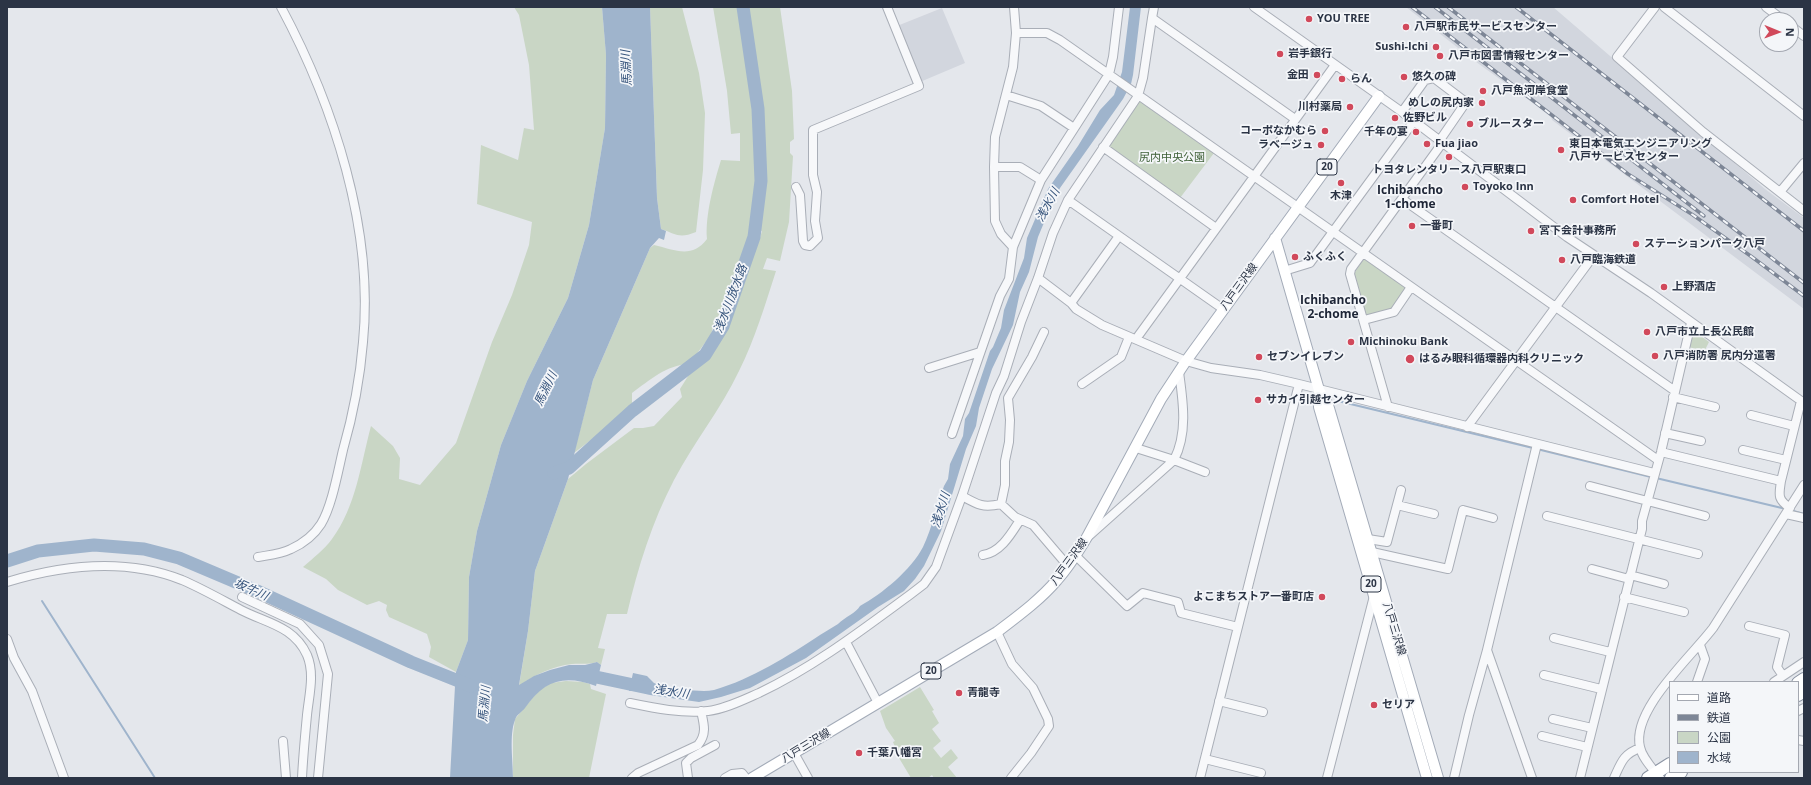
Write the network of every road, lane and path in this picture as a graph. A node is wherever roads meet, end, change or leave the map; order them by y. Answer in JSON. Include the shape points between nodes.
{"nodes":[{"id":1,"x":281,"y":7,"type":"edge"},
{"id":2,"x":887,"y":7,"type":"edge"},
{"id":3,"x":1014,"y":7,"type":"edge"},
{"id":4,"x":1120,"y":7,"type":"edge"},
{"id":5,"x":1154,"y":7,"type":"edge"},
{"id":6,"x":1254,"y":7,"type":"edge"},
{"id":7,"x":1655,"y":7,"type":"edge"},
{"id":8,"x":1664,"y":7,"type":"edge"},
{"id":9,"x":1152,"y":18,"type":"junction"},
{"id":10,"x":1016,"y":33,"type":"junction"},
{"id":11,"x":1335,"y":65,"type":"junction"},
{"id":12,"x":1110,"y":76,"type":"junction"},
{"id":13,"x":1006,"y":95,"type":"junction"},
{"id":14,"x":1138,"y":96,"type":"junction"},
{"id":15,"x":1379,"y":96,"type":"junction"},
{"id":16,"x":1402,"y":112,"type":"junction"},
{"id":17,"x":1804,"y":116,"type":"edge"},
{"id":18,"x":1295,"y":119,"type":"junction"},
{"id":19,"x":1414,"y":121,"type":"junction"},
{"id":20,"x":1074,"y":128,"type":"junction"},
{"id":21,"x":1441,"y":141,"type":"junction"},
{"id":22,"x":1103,"y":147,"type":"junction"},
{"id":23,"x":1804,"y":163,"type":"edge"},
{"id":24,"x":994,"y":167,"type":"junction"},
{"id":25,"x":1253,"y":177,"type":"junction"},
{"id":26,"x":1041,"y":180,"type":"junction"},
{"id":27,"x":796,"y":187,"type":"dead end"},
{"id":28,"x":1780,"y":192,"type":"junction"},
{"id":29,"x":1402,"y":199,"type":"junction"},
{"id":30,"x":1068,"y":200,"type":"junction"},
{"id":31,"x":1297,"y":208,"type":"junction"},
{"id":32,"x":1804,"y":211,"type":"edge"},
{"id":33,"x":1216,"y":228,"type":"junction"},
{"id":34,"x":1333,"y":233,"type":"junction"},
{"id":35,"x":1119,"y":236,"type":"junction"},
{"id":36,"x":1275,"y":238,"type":"junction"},
{"id":37,"x":1013,"y":247,"type":"junction"},
{"id":38,"x":1362,"y":253,"type":"junction"},
{"id":39,"x":1594,"y":255,"type":"junction"},
{"id":40,"x":1284,"y":272,"type":"junction"},
{"id":41,"x":1038,"y":278,"type":"junction"},
{"id":42,"x":1180,"y":278,"type":"junction"},
{"id":43,"x":1411,"y":287,"type":"junction"},
{"id":44,"x":1071,"y":304,"type":"junction"},
{"id":45,"x":1555,"y":307,"type":"junction"},
{"id":46,"x":1223,"y":309,"type":"junction"},
{"id":47,"x":1364,"y":320,"type":"junction"},
{"id":48,"x":1691,"y":323,"type":"junction"},
{"id":49,"x":1044,"y":332,"type":"dead end"},
{"id":50,"x":1132,"y":338,"type":"junction"},
{"id":51,"x":980,"y":352,"type":"junction"},
{"id":52,"x":1186,"y":361,"type":"junction"},
{"id":53,"x":1516,"y":361,"type":"junction"},
{"id":54,"x":929,"y":368,"type":"dead end"},
{"id":55,"x":1179,"y":372,"type":"junction"},
{"id":56,"x":1082,"y":384,"type":"dead end"},
{"id":57,"x":1298,"y":384,"type":"junction"},
{"id":58,"x":1319,"y":390,"type":"junction"},
{"id":59,"x":1674,"y":394,"type":"junction"},
{"id":60,"x":1802,"y":402,"type":"edge"},
{"id":61,"x":1388,"y":407,"type":"junction"},
{"id":62,"x":1715,"y":407,"type":"dead end"},
{"id":63,"x":1751,"y":415,"type":"dead end"},
{"id":64,"x":1794,"y":426,"type":"junction"},
{"id":65,"x":1467,"y":427,"type":"junction"},
{"id":66,"x":1665,"y":433,"type":"junction"},
{"id":67,"x":952,"y":434,"type":"dead end"},
{"id":68,"x":1701,"y":441,"type":"dead end"},
{"id":69,"x":1537,"y":444,"type":"junction"},
{"id":70,"x":1136,"y":448,"type":"junction"},
{"id":71,"x":1743,"y":450,"type":"dead end"},
{"id":72,"x":1661,"y":452,"type":"junction"},
{"id":73,"x":1174,"y":460,"type":"junction"},
{"id":74,"x":1658,"y":460,"type":"junction"},
{"id":75,"x":1786,"y":460,"type":"junction"},
{"id":76,"x":1205,"y":472,"type":"dead end"},
{"id":77,"x":1654,"y":475,"type":"junction"},
{"id":78,"x":1781,"y":481,"type":"junction"},
{"id":79,"x":1804,"y":485,"type":"edge"},
{"id":80,"x":1590,"y":486,"type":"dead end"},
{"id":81,"x":1401,"y":490,"type":"dead end"},
{"id":82,"x":962,"y":496,"type":"junction"},
{"id":83,"x":1647,"y":501,"type":"junction"},
{"id":84,"x":1001,"y":504,"type":"junction"},
{"id":85,"x":1397,"y":505,"type":"junction"},
{"id":86,"x":1788,"y":511,"type":"junction"},
{"id":87,"x":1434,"y":514,"type":"dead end"},
{"id":88,"x":1547,"y":516,"type":"dead end"},
{"id":89,"x":1705,"y":516,"type":"dead end"},
{"id":90,"x":1493,"y":518,"type":"dead end"},
{"id":91,"x":1804,"y":518,"type":"edge"},
{"id":92,"x":1020,"y":520,"type":"junction"},
{"id":93,"x":1087,"y":537,"type":"junction"},
{"id":94,"x":1368,"y":539,"type":"junction"},
{"id":95,"x":1639,"y":540,"type":"junction"},
{"id":96,"x":1372,"y":552,"type":"junction"},
{"id":97,"x":1698,"y":554,"type":"dead end"},
{"id":98,"x":983,"y":555,"type":"dead end"},
{"id":99,"x":1076,"y":556,"type":"junction"},
{"id":100,"x":258,"y":557,"type":"dead end"},
{"id":101,"x":1068,"y":566,"type":"junction"},
{"id":102,"x":1592,"y":569,"type":"dead end"},
{"id":103,"x":1630,"y":577,"type":"junction"},
{"id":104,"x":7,"y":582,"type":"edge"},
{"id":105,"x":1664,"y":584,"type":"dead end"},
{"id":106,"x":1374,"y":596,"type":"junction"},
{"id":107,"x":1624,"y":597,"type":"junction"},
{"id":108,"x":242,"y":598,"type":"dead end"},
{"id":109,"x":1684,"y":612,"type":"dead end"},
{"id":110,"x":1749,"y":626,"type":"dead end"},
{"id":111,"x":1238,"y":627,"type":"junction"},
{"id":112,"x":997,"y":632,"type":"junction"},
{"id":113,"x":1554,"y":638,"type":"dead end"},
{"id":114,"x":7,"y":639,"type":"edge"},
{"id":115,"x":846,"y":642,"type":"junction"},
{"id":116,"x":1700,"y":646,"type":"junction"},
{"id":117,"x":1487,"y":650,"type":"junction"},
{"id":118,"x":1610,"y":652,"type":"junction"},
{"id":119,"x":1804,"y":662,"type":"edge"},
{"id":120,"x":1544,"y":675,"type":"dead end"},
{"id":121,"x":1783,"y":676,"type":"junction"},
{"id":122,"x":1697,"y":681,"type":"edge"},
{"id":123,"x":1776,"y":681,"type":"edge"},
{"id":124,"x":1601,"y":689,"type":"junction"},
{"id":125,"x":1219,"y":701,"type":"junction"},
{"id":126,"x":630,"y":703,"type":"dead end"},
{"id":127,"x":878,"y":703,"type":"junction"},
{"id":128,"x":701,"y":711,"type":"junction"},
{"id":129,"x":1263,"y":712,"type":"dead end"},
{"id":130,"x":1553,"y":719,"type":"dead end"},
{"id":131,"x":1592,"y":728,"type":"junction"},
{"id":132,"x":1542,"y":736,"type":"dead end"},
{"id":133,"x":283,"y":741,"type":"dead end"},
{"id":134,"x":715,"y":745,"type":"dead end"},
{"id":135,"x":1587,"y":747,"type":"junction"},
{"id":136,"x":1640,"y":748,"type":"junction"},
{"id":137,"x":794,"y":753,"type":"junction"},
{"id":138,"x":1205,"y":759,"type":"junction"},
{"id":139,"x":1669,"y":765,"type":"edge"},
{"id":140,"x":1261,"y":773,"type":"dead end"},
{"id":141,"x":1655,"y":776,"type":"edge"},
{"id":142,"x":64,"y":778,"type":"edge"},
{"id":143,"x":286,"y":778,"type":"edge"},
{"id":144,"x":302,"y":778,"type":"edge"},
{"id":145,"x":318,"y":778,"type":"edge"},
{"id":146,"x":632,"y":778,"type":"edge"},
{"id":147,"x":688,"y":778,"type":"edge"},
{"id":148,"x":725,"y":778,"type":"edge"},
{"id":149,"x":746,"y":778,"type":"edge"},
{"id":150,"x":752,"y":778,"type":"edge"},
{"id":151,"x":808,"y":778,"type":"edge"},
{"id":152,"x":1011,"y":778,"type":"edge"},
{"id":153,"x":1200,"y":778,"type":"edge"},
{"id":154,"x":1327,"y":778,"type":"edge"},
{"id":155,"x":1427,"y":778,"type":"edge"},
{"id":156,"x":1438,"y":778,"type":"edge"},
{"id":157,"x":1454,"y":778,"type":"edge"},
{"id":158,"x":1532,"y":778,"type":"edge"},
{"id":159,"x":1580,"y":778,"type":"edge"},
{"id":160,"x":1614,"y":778,"type":"edge"}],
"edges":[{"from":1,"to":100,"type":"street","via":[[294,30],[322,95],[341,149],[362,253],[365,296],[364,341],[352,415],[321,524],[306,541],[289,550]]},
{"from":2,"to":27,"type":"street","via":[[919,86],[813,130],[813,175],[817,192],[814,221],[818,238],[810,246],[805,245],[804,241],[800,195]]},
{"from":3,"to":10,"type":"street"},
{"from":4,"to":12,"type":"street"},
{"from":5,"to":9,"type":"street"},
{"from":6,"to":11,"type":"street"},
{"from":7,"to":28,"type":"street","via":[[1617,57],[1704,132]]},
{"from":8,"to":17,"type":"street"},
{"from":9,"to":14,"type":"street"},
{"from":9,"to":18,"type":"street"},
{"from":10,"to":12,"type":"street","via":[[1047,33]]},
{"from":10,"to":13,"type":"street"},
{"from":11,"to":15,"type":"street"},
{"from":11,"to":18,"type":"street"},
{"from":12,"to":14,"type":"street"},
{"from":12,"to":20,"type":"street"},
{"from":13,"to":20,"type":"street","via":[[1041,106]]},
{"from":13,"to":24,"type":"street","via":[[995,137]]},
{"from":14,"to":22,"type":"street"},
{"from":14,"to":25,"type":"street"},
{"from":15,"to":16,"type":"street"},
{"from":15,"to":31,"type":"main road","name":"八戸三沢線","number":"20"},
{"from":16,"to":19,"type":"street"},
{"from":16,"to":21,"type":"street","via":[[1426,80],[1434,78],[1463,100],[1464,105]]},
{"from":18,"to":25,"type":"street"},
{"from":19,"to":21,"type":"street"},
{"from":19,"to":34,"type":"street"},
{"from":20,"to":26,"type":"street"},
{"from":21,"to":29,"type":"street"},
{"from":21,"to":39,"type":"street"},
{"from":22,"to":30,"type":"street"},
{"from":22,"to":33,"type":"street"},
{"from":23,"to":28,"type":"street"},
{"from":24,"to":26,"type":"street","via":[[1020,167]]},
{"from":24,"to":37,"type":"street","via":[[995,222],[1001,234]]},
{"from":25,"to":31,"type":"street"},
{"from":25,"to":33,"type":"street"},
{"from":26,"to":37,"type":"street"},
{"from":28,"to":32,"type":"street"},
{"from":29,"to":38,"type":"street"},
{"from":29,"to":45,"type":"street"},
{"from":30,"to":35,"type":"street"},
{"from":30,"to":41,"type":"street","via":[[1053,232]]},
{"from":31,"to":34,"type":"street"},
{"from":31,"to":36,"type":"main road","name":"八戸三沢線","number":"20"},
{"from":33,"to":42,"type":"street"},
{"from":34,"to":38,"type":"street"},
{"from":34,"to":40,"type":"street","via":[[1310,263]]},
{"from":35,"to":42,"type":"street"},
{"from":35,"to":44,"type":"street"},
{"from":36,"to":40,"type":"main road","name":"八戸三沢線","number":"20"},
{"from":36,"to":46,"type":"main road","name":"八戸三沢線","number":"20"},
{"from":37,"to":51,"type":"street","via":[[1009,279],[1000,296]]},
{"from":38,"to":43,"type":"street"},
{"from":38,"to":47,"type":"street","via":[[1350,269],[1350,274]]},
{"from":39,"to":45,"type":"street"},
{"from":39,"to":48,"type":"street"},
{"from":40,"to":58,"type":"main road","name":"八戸三沢線","number":"20"},
{"from":41,"to":44,"type":"street"},
{"from":41,"to":82,"type":"street","via":[[996,392]]},
{"from":42,"to":46,"type":"street"},
{"from":42,"to":50,"type":"street"},
{"from":43,"to":47,"type":"street","via":[[1394,312]]},
{"from":43,"to":53,"type":"street"},
{"from":44,"to":50,"type":"street","via":[[1102,325]]},
{"from":45,"to":53,"type":"street"},
{"from":45,"to":59,"type":"street"},
{"from":46,"to":52,"type":"main road","name":"八戸三沢線","number":"20"},
{"from":47,"to":61,"type":"street"},
{"from":48,"to":59,"type":"street"},
{"from":48,"to":60,"type":"street"},
{"from":49,"to":84,"type":"street","via":[[1008,398],[1009,442]]},
{"from":50,"to":52,"type":"street"},
{"from":50,"to":56,"type":"street","via":[[1121,357]]},
{"from":51,"to":54,"type":"street"},
{"from":51,"to":67,"type":"street"},
{"from":52,"to":55,"type":"main road","name":"八戸三沢線","number":"20"},
{"from":52,"to":57,"type":"street"},
{"from":53,"to":65,"type":"street"},
{"from":53,"to":74,"type":"street"},
{"from":55,"to":70,"type":"main road","name":"八戸三沢線","number":"20","via":[[1160,399]]},
{"from":55,"to":73,"type":"street","via":[[1183,432],[1180,448]]},
{"from":57,"to":58,"type":"street"},
{"from":57,"to":111,"type":"street"},
{"from":58,"to":61,"type":"street"},
{"from":58,"to":94,"type":"main road","name":"八戸三沢線","number":"20","via":[[1328,405]]},
{"from":58,"to":106,"type":"main road","name":"八戸三沢線","number":"20","via":[[1318,407]]},
{"from":59,"to":62,"type":"street"},
{"from":59,"to":66,"type":"street"},
{"from":60,"to":64,"type":"street"},
{"from":61,"to":65,"type":"street"},
{"from":63,"to":64,"type":"street"},
{"from":64,"to":75,"type":"street"},
{"from":65,"to":69,"type":"street"},
{"from":66,"to":68,"type":"street"},
{"from":66,"to":72,"type":"street"},
{"from":69,"to":77,"type":"street"},
{"from":69,"to":117,"type":"street"},
{"from":70,"to":73,"type":"street"},
{"from":70,"to":93,"type":"main road","name":"八戸三沢線","number":"20"},
{"from":71,"to":75,"type":"street"},
{"from":72,"to":74,"type":"street"},
{"from":72,"to":78,"type":"street"},
{"from":73,"to":76,"type":"street"},
{"from":73,"to":93,"type":"street"},
{"from":74,"to":77,"type":"street"},
{"from":75,"to":78,"type":"street"},
{"from":77,"to":83,"type":"street"},
{"from":78,"to":86,"type":"street","via":[[1780,499]]},
{"from":79,"to":86,"type":"street"},
{"from":80,"to":83,"type":"street"},
{"from":81,"to":85,"type":"street"},
{"from":82,"to":84,"type":"street","via":[[980,506]]},
{"from":82,"to":115,"type":"street","via":[[936,567],[924,584]]},
{"from":83,"to":89,"type":"street"},
{"from":83,"to":95,"type":"street"},
{"from":84,"to":92,"type":"street"},
{"from":85,"to":87,"type":"street"},
{"from":85,"to":94,"type":"street","via":[[1387,542]]},
{"from":86,"to":91,"type":"street"},
{"from":86,"to":116,"type":"street","via":[[1740,589]]},
{"from":88,"to":95,"type":"street"},
{"from":90,"to":96,"type":"street","via":[[1463,510],[1448,570]]},
{"from":92,"to":98,"type":"street","via":[[1006,541]]},
{"from":92,"to":101,"type":"street","via":[[1034,525]]},
{"from":93,"to":99,"type":"main road","name":"八戸三沢線","number":"20"},
{"from":94,"to":96,"type":"main road","name":"八戸三沢線","number":"20"},
{"from":95,"to":97,"type":"street"},
{"from":95,"to":103,"type":"street"},
{"from":96,"to":156,"type":"main road","name":"八戸三沢線","number":"20"},
{"from":99,"to":101,"type":"main road","name":"八戸三沢線","number":"20"},
{"from":99,"to":111,"type":"street","via":[[1127,606],[1144,593],[1178,602],[1181,613]]},
{"from":101,"to":112,"type":"main road","name":"八戸三沢線","number":"20","via":[[1031,607]]},
{"from":102,"to":103,"type":"street"},
{"from":103,"to":105,"type":"street"},
{"from":103,"to":107,"type":"street"},
{"from":104,"to":144,"type":"street","via":[[58,569],[117,566],[155,572],[181,580],[242,611],[275,624],[294,637],[311,666]]},
{"from":106,"to":154,"type":"street"},
{"from":106,"to":155,"type":"main road","name":"八戸三沢線","number":"20"},
{"from":107,"to":109,"type":"street"},
{"from":107,"to":118,"type":"street"},
{"from":108,"to":145,"type":"street","via":[[300,624],[319,646],[328,674]]},
{"from":110,"to":121,"type":"street","via":[[1785,635],[1777,667]]},
{"from":111,"to":125,"type":"street"},
{"from":112,"to":127,"type":"main road","name":"八戸三沢線","number":"20"},
{"from":112,"to":152,"type":"street","via":[[1012,664],[1033,688],[1049,726]]},
{"from":113,"to":118,"type":"street"},
{"from":114,"to":142,"type":"street","via":[[32,691]]},
{"from":115,"to":127,"type":"street"},
{"from":115,"to":128,"type":"street","via":[[783,682],[718,709]]},
{"from":116,"to":122,"type":"street","via":[[1705,660]]},
{"from":116,"to":136,"type":"street","via":[[1651,703],[1641,725]]},
{"from":117,"to":157,"type":"street"},
{"from":117,"to":158,"type":"street"},
{"from":118,"to":124,"type":"street"},
{"from":119,"to":121,"type":"street"},
{"from":120,"to":124,"type":"street"},
{"from":121,"to":123,"type":"street"},
{"from":124,"to":131,"type":"street"},
{"from":125,"to":129,"type":"street"},
{"from":125,"to":138,"type":"street"},
{"from":126,"to":128,"type":"street","via":[[671,710]]},
{"from":127,"to":137,"type":"main road","name":"八戸三沢線","number":"20"},
{"from":128,"to":146,"type":"street","via":[[705,726],[703,739],[698,745]]},
{"from":130,"to":131,"type":"street"},
{"from":131,"to":135,"type":"street"},
{"from":132,"to":135,"type":"street"},
{"from":133,"to":143,"type":"street"},
{"from":134,"to":147,"type":"street","via":[[686,763]]},
{"from":135,"to":159,"type":"street"},
{"from":136,"to":141,"type":"street"},
{"from":136,"to":160,"type":"street","via":[[1630,751],[1625,756]]},
{"from":137,"to":150,"type":"main road","name":"八戸三沢線","number":"20"},
{"from":137,"to":151,"type":"street"},
{"from":138,"to":140,"type":"street"},
{"from":138,"to":153,"type":"street"},
{"from":139,"to":141,"type":"highway"},
{"from":148,"to":149,"type":"street","via":[[742,773]]}]}
